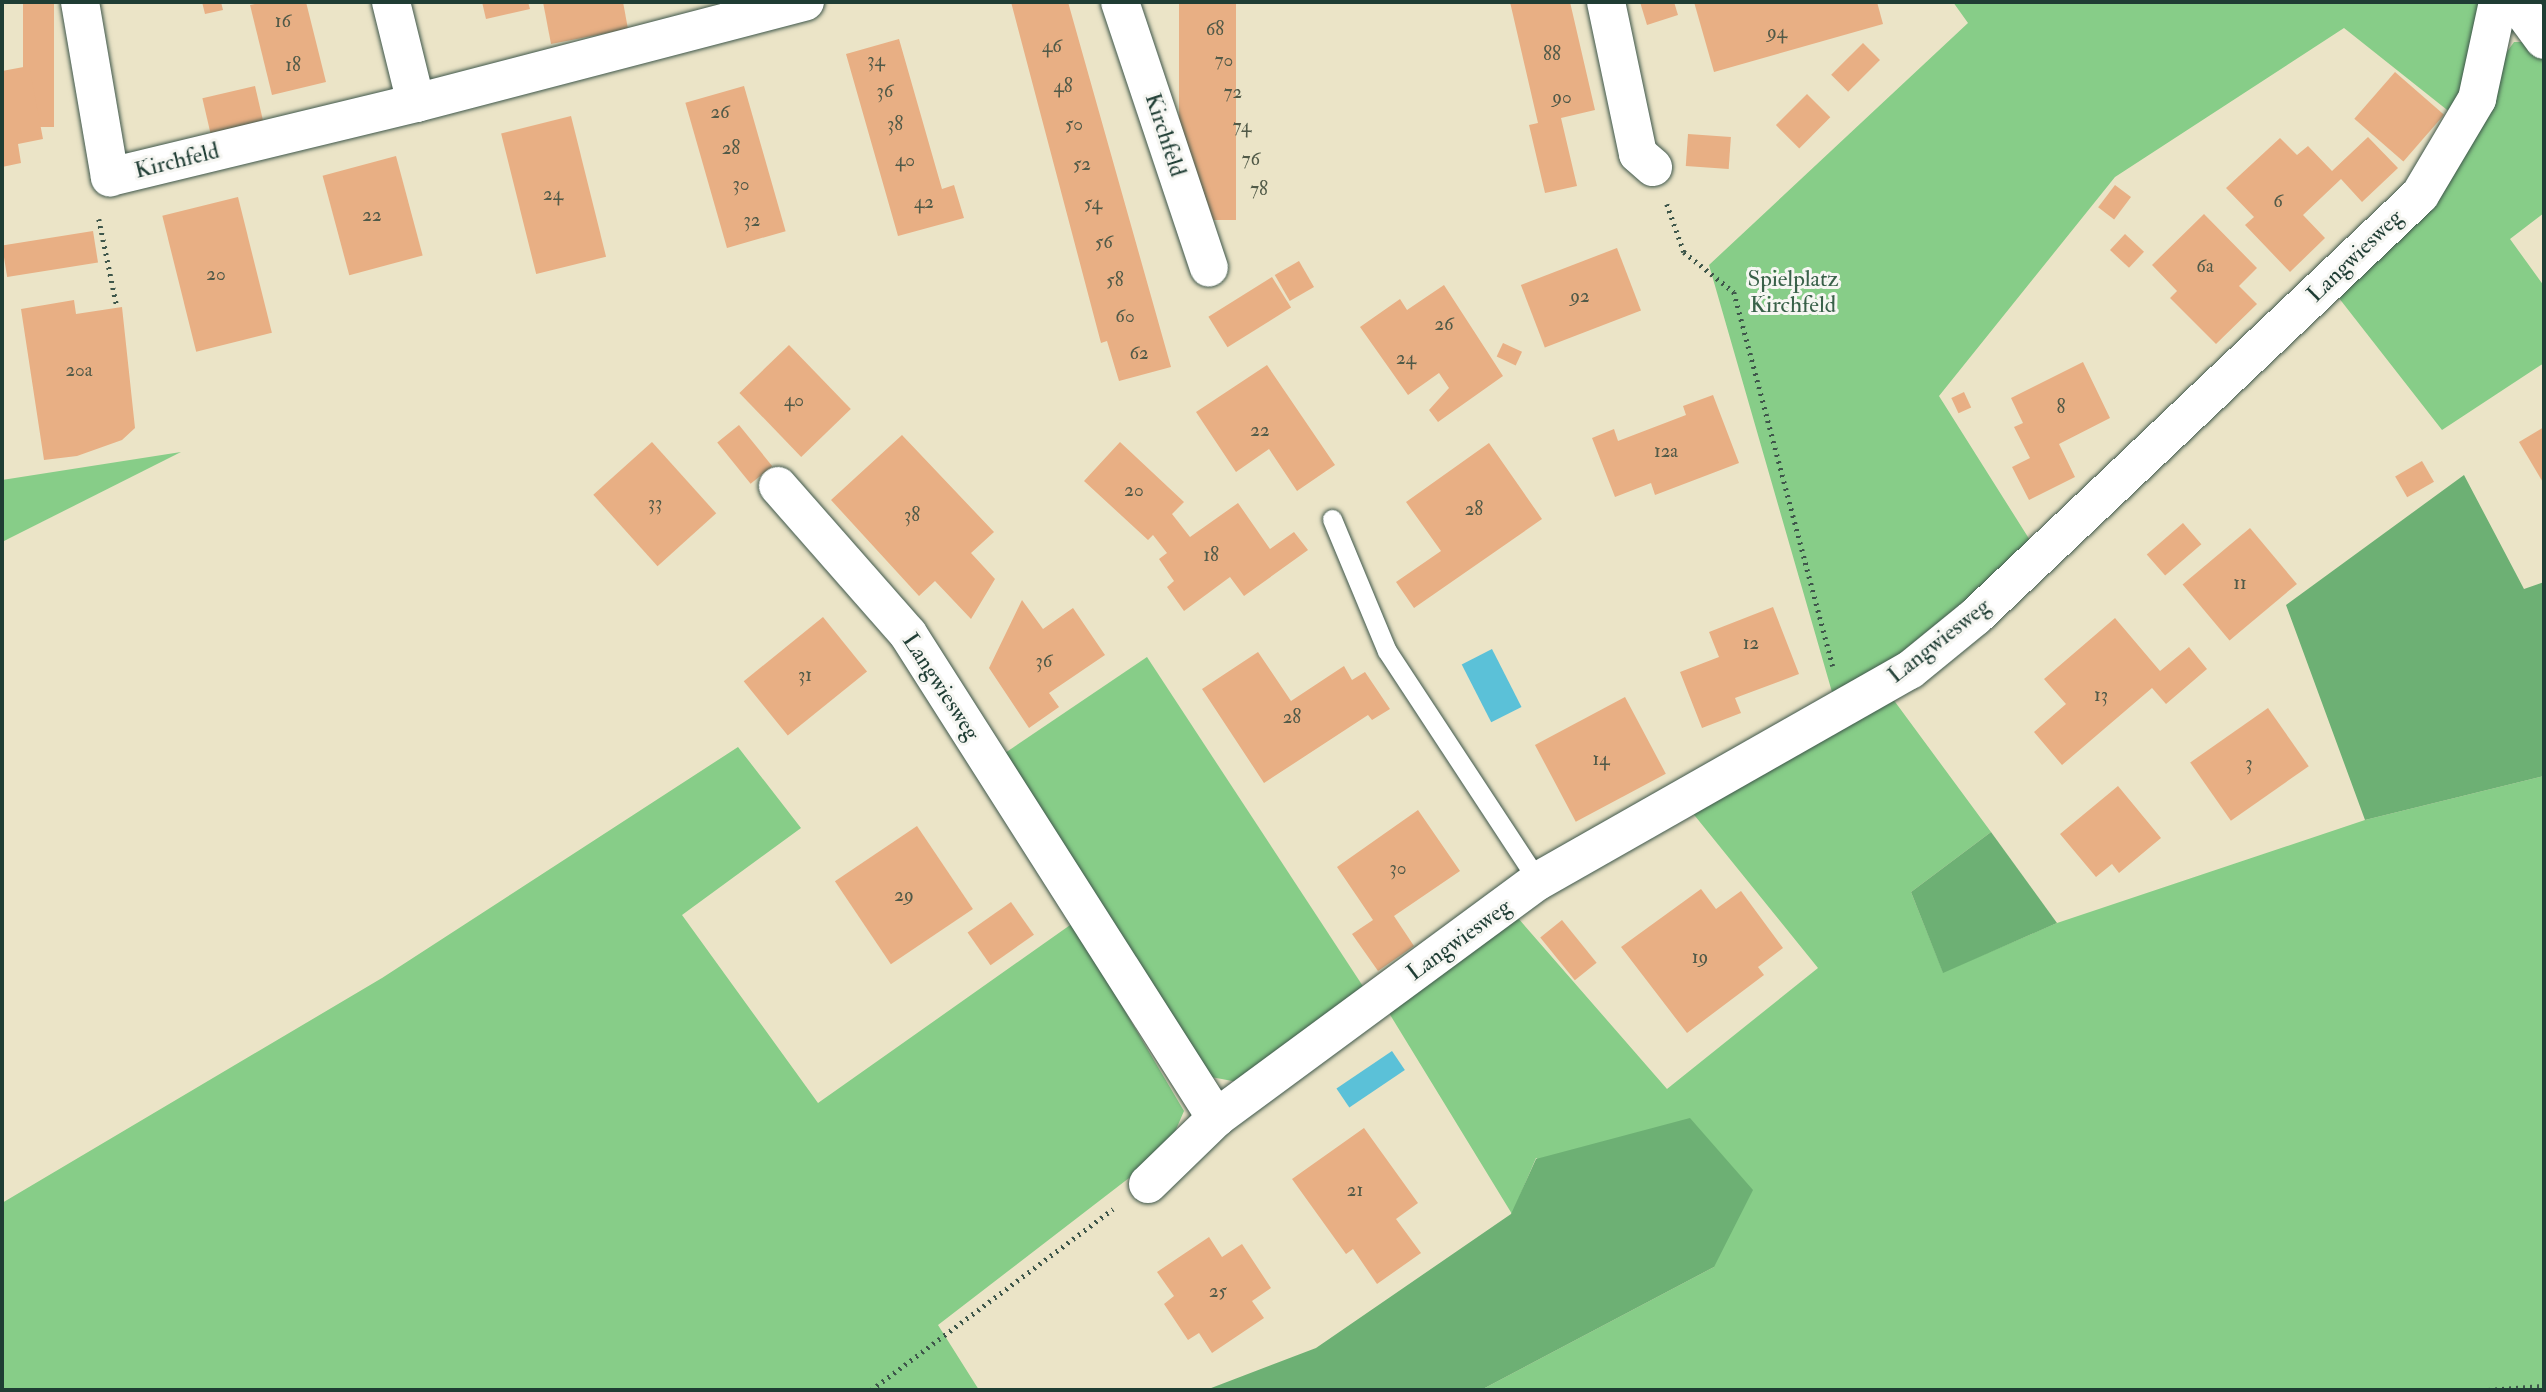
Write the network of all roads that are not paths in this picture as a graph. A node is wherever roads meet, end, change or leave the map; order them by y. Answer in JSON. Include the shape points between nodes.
{"nodes":[{"id":1,"x":80,"y":2,"type":"edge"},
{"id":2,"x":391,"y":2,"type":"edge"},
{"id":3,"x":805,"y":2,"type":"edge"},
{"id":4,"x":1120,"y":2,"type":"edge"},
{"id":5,"x":1606,"y":2,"type":"edge"},
{"id":6,"x":2498,"y":2,"type":"edge"},
{"id":7,"x":2516,"y":2,"type":"edge"},
{"id":8,"x":2544,"y":40,"type":"edge"},
{"id":9,"x":416,"y":103,"type":"junction"},
{"id":10,"x":1653,"y":167,"type":"road end"},
{"id":11,"x":1209,"y":268,"type":"dead end"},
{"id":12,"x":778,"y":486,"type":"dead end"},
{"id":13,"x":1332,"y":519,"type":"dead end"},
{"id":14,"x":1538,"y":881,"type":"junction"},
{"id":15,"x":1216,"y":1118,"type":"junction"},
{"id":16,"x":1147,"y":1184,"type":"road end"}],
"edges":[{"from":1,"to":9,"type":"street","name":"Kirchfeld","via":[[110,177]]},
{"from":2,"to":9,"type":"street"},
{"from":3,"to":9,"type":"street","name":"Kirchfeld"},
{"from":4,"to":11,"type":"street","name":"Kirchfeld"},
{"from":5,"to":10,"type":"street","via":[[1639,154]]},
{"from":6,"to":14,"type":"street","name":"Langwiesweg","via":[[2477,99],[2420,195],[1975,617],[1910,670]]},
{"from":7,"to":8,"type":"street"},
{"from":12,"to":15,"type":"street","name":"Langwiesweg","via":[[908,634]]},
{"from":13,"to":14,"type":"lane","via":[[1387,651]]},
{"from":14,"to":15,"type":"street","name":"Langwiesweg"},
{"from":15,"to":16,"type":"street","name":"Langwiesweg"}]}
